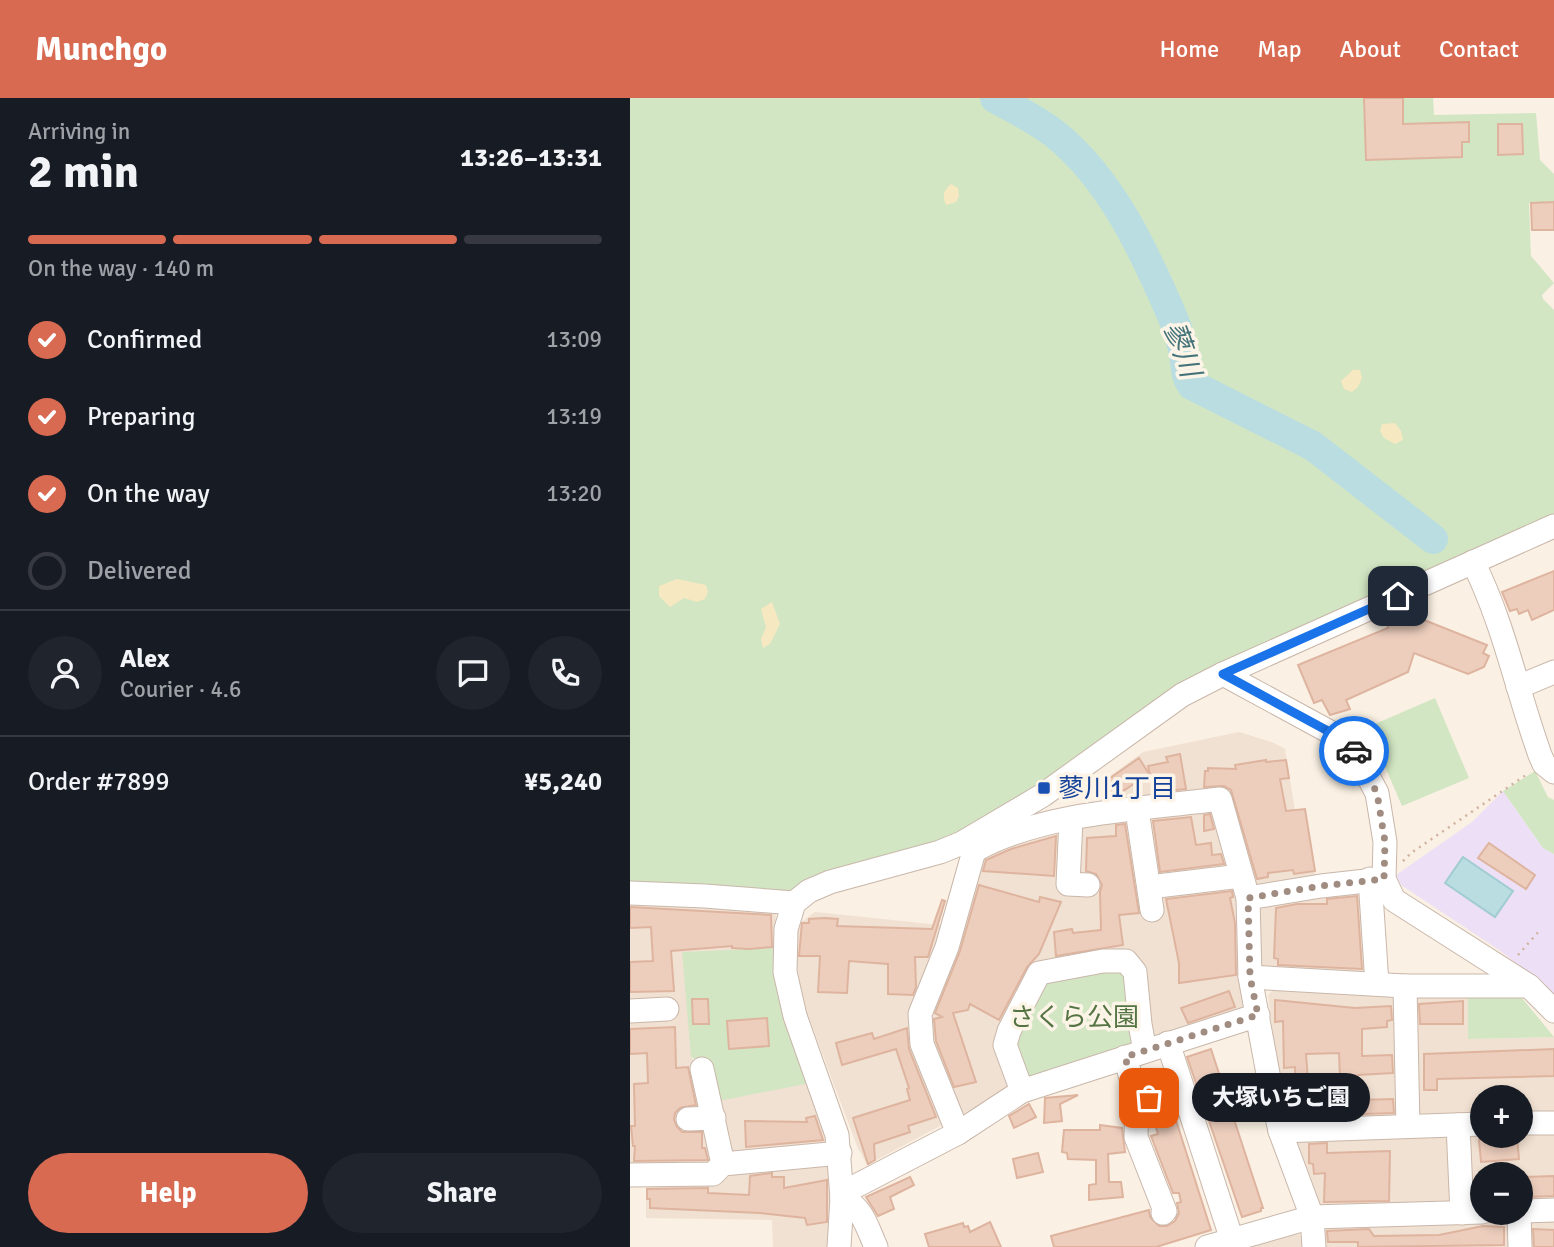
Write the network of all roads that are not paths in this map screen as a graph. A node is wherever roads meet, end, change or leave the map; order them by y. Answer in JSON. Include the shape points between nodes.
{"nodes":[{"id":1,"x":1554,"y":526,"type":"edge"},
{"id":2,"x":1473,"y":562,"type":"junction"},
{"id":3,"x":1554,"y":672,"type":"edge"},
{"id":4,"x":1223,"y":674,"type":"junction"},
{"id":5,"x":1518,"y":687,"type":"junction"},
{"id":6,"x":1549,"y":768,"type":"edge"},
{"id":7,"x":1137,"y":810,"type":"junction"},
{"id":8,"x":1071,"y":818,"type":"junction"},
{"id":9,"x":978,"y":841,"type":"junction"},
{"id":10,"x":1385,"y":874,"type":"junction"},
{"id":11,"x":1241,"y":876,"type":"junction"},
{"id":12,"x":1088,"y":884,"type":"dead end"},
{"id":13,"x":1149,"y":887,"type":"junction"},
{"id":14,"x":630,"y":893,"type":"edge"},
{"id":15,"x":1248,"y":898,"type":"junction"},
{"id":16,"x":794,"y":903,"type":"junction"},
{"id":17,"x":1152,"y":910,"type":"dead end"},
{"id":18,"x":1250,"y":977,"type":"junction"},
{"id":19,"x":1377,"y":984,"type":"junction"},
{"id":20,"x":1405,"y":986,"type":"junction"},
{"id":21,"x":1529,"y":986,"type":"junction"},
{"id":22,"x":667,"y":1009,"type":"dead end"},
{"id":23,"x":630,"y":1011,"type":"edge"},
{"id":24,"x":1554,"y":1011,"type":"edge"},
{"id":25,"x":1258,"y":1015,"type":"junction"},
{"id":26,"x":1168,"y":1043,"type":"junction"},
{"id":27,"x":1135,"y":1054,"type":"junction"},
{"id":28,"x":702,"y":1069,"type":"dead end"},
{"id":29,"x":1022,"y":1091,"type":"junction"},
{"id":30,"x":714,"y":1118,"type":"junction"},
{"id":31,"x":688,"y":1119,"type":"dead end"},
{"id":32,"x":1533,"y":1123,"type":"edge"},
{"id":33,"x":1554,"y":1123,"type":"edge"},
{"id":34,"x":1470,"y":1124,"type":"edge"},
{"id":35,"x":1458,"y":1125,"type":"junction"},
{"id":36,"x":1408,"y":1126,"type":"junction"},
{"id":37,"x":1280,"y":1131,"type":"junction"},
{"id":38,"x":958,"y":1133,"type":"junction"},
{"id":39,"x":840,"y":1153,"type":"junction"},
{"id":40,"x":723,"y":1164,"type":"junction"},
{"id":41,"x":630,"y":1175,"type":"edge"},
{"id":42,"x":842,"y":1198,"type":"junction"},
{"id":43,"x":1470,"y":1200,"type":"edge"},
{"id":44,"x":1554,"y":1210,"type":"edge"},
{"id":45,"x":1533,"y":1211,"type":"edge"},
{"id":46,"x":1470,"y":1212,"type":"edge"},
{"id":47,"x":1163,"y":1213,"type":"dead end"},
{"id":48,"x":1312,"y":1217,"type":"junction"},
{"id":49,"x":1520,"y":1225,"type":"edge"},
{"id":50,"x":1232,"y":1240,"type":"junction"},
{"id":51,"x":839,"y":1247,"type":"edge"},
{"id":52,"x":876,"y":1247,"type":"edge"},
{"id":53,"x":1207,"y":1247,"type":"edge"},
{"id":54,"x":1314,"y":1247,"type":"edge"},
{"id":55,"x":1520,"y":1247,"type":"edge"}],
"edges":[{"from":1,"to":2,"type":"street"},
{"from":2,"to":4,"type":"street"},
{"from":2,"to":5,"type":"street","via":[[1507,646]]},
{"from":3,"to":5,"type":"street"},
{"from":4,"to":9,"type":"street","via":[[1182,695]]},
{"from":4,"to":10,"type":"street","via":[[1350,743],[1377,793]]},
{"from":5,"to":6,"type":"street"},
{"from":7,"to":8,"type":"street"},
{"from":7,"to":11,"type":"street","via":[[1220,799]]},
{"from":7,"to":13,"type":"street"},
{"from":8,"to":9,"type":"street"},
{"from":8,"to":12,"type":"street","via":[[1068,884]]},
{"from":9,"to":16,"type":"street","via":[[818,887]]},
{"from":9,"to":38,"type":"street","via":[[947,947],[920,1014],[922,1044]]},
{"from":10,"to":15,"type":"street"},
{"from":10,"to":19,"type":"street"},
{"from":10,"to":21,"type":"street","via":[[1394,900]]},
{"from":11,"to":13,"type":"street"},
{"from":11,"to":15,"type":"street"},
{"from":13,"to":17,"type":"street"},
{"from":14,"to":16,"type":"street"},
{"from":15,"to":18,"type":"street"},
{"from":16,"to":39,"type":"street","via":[[786,929],[786,983],[832,1116]]},
{"from":18,"to":19,"type":"street"},
{"from":18,"to":25,"type":"street"},
{"from":19,"to":20,"type":"street"},
{"from":20,"to":21,"type":"street"},
{"from":20,"to":36,"type":"street"},
{"from":21,"to":24,"type":"street"},
{"from":22,"to":23,"type":"street"},
{"from":25,"to":26,"type":"street"},
{"from":25,"to":37,"type":"street"},
{"from":26,"to":27,"type":"street"},
{"from":26,"to":50,"type":"street"},
{"from":27,"to":29,"type":"street"},
{"from":27,"to":29,"type":"street","via":[[1140,1024],[1135,972],[1126,961],[1039,973],[1005,1045]]},
{"from":27,"to":47,"type":"street","via":[[1143,1098],[1136,1137]]},
{"from":28,"to":30,"type":"street"},
{"from":29,"to":38,"type":"street"},
{"from":30,"to":31,"type":"street"},
{"from":30,"to":40,"type":"street"},
{"from":32,"to":33,"type":"street"},
{"from":34,"to":35,"type":"street"},
{"from":35,"to":36,"type":"street"},
{"from":35,"to":43,"type":"street"},
{"from":36,"to":37,"type":"street"},
{"from":37,"to":48,"type":"street"},
{"from":38,"to":42,"type":"street","via":[[854,1187]]},
{"from":39,"to":40,"type":"street"},
{"from":39,"to":42,"type":"street"},
{"from":40,"to":41,"type":"street","via":[[713,1174]]},
{"from":42,"to":51,"type":"street"},
{"from":42,"to":52,"type":"street","via":[[860,1211]]},
{"from":44,"to":45,"type":"street"},
{"from":46,"to":48,"type":"street"},
{"from":48,"to":50,"type":"street"},
{"from":48,"to":54,"type":"street"},
{"from":49,"to":55,"type":"street"},
{"from":50,"to":53,"type":"street"}]}
